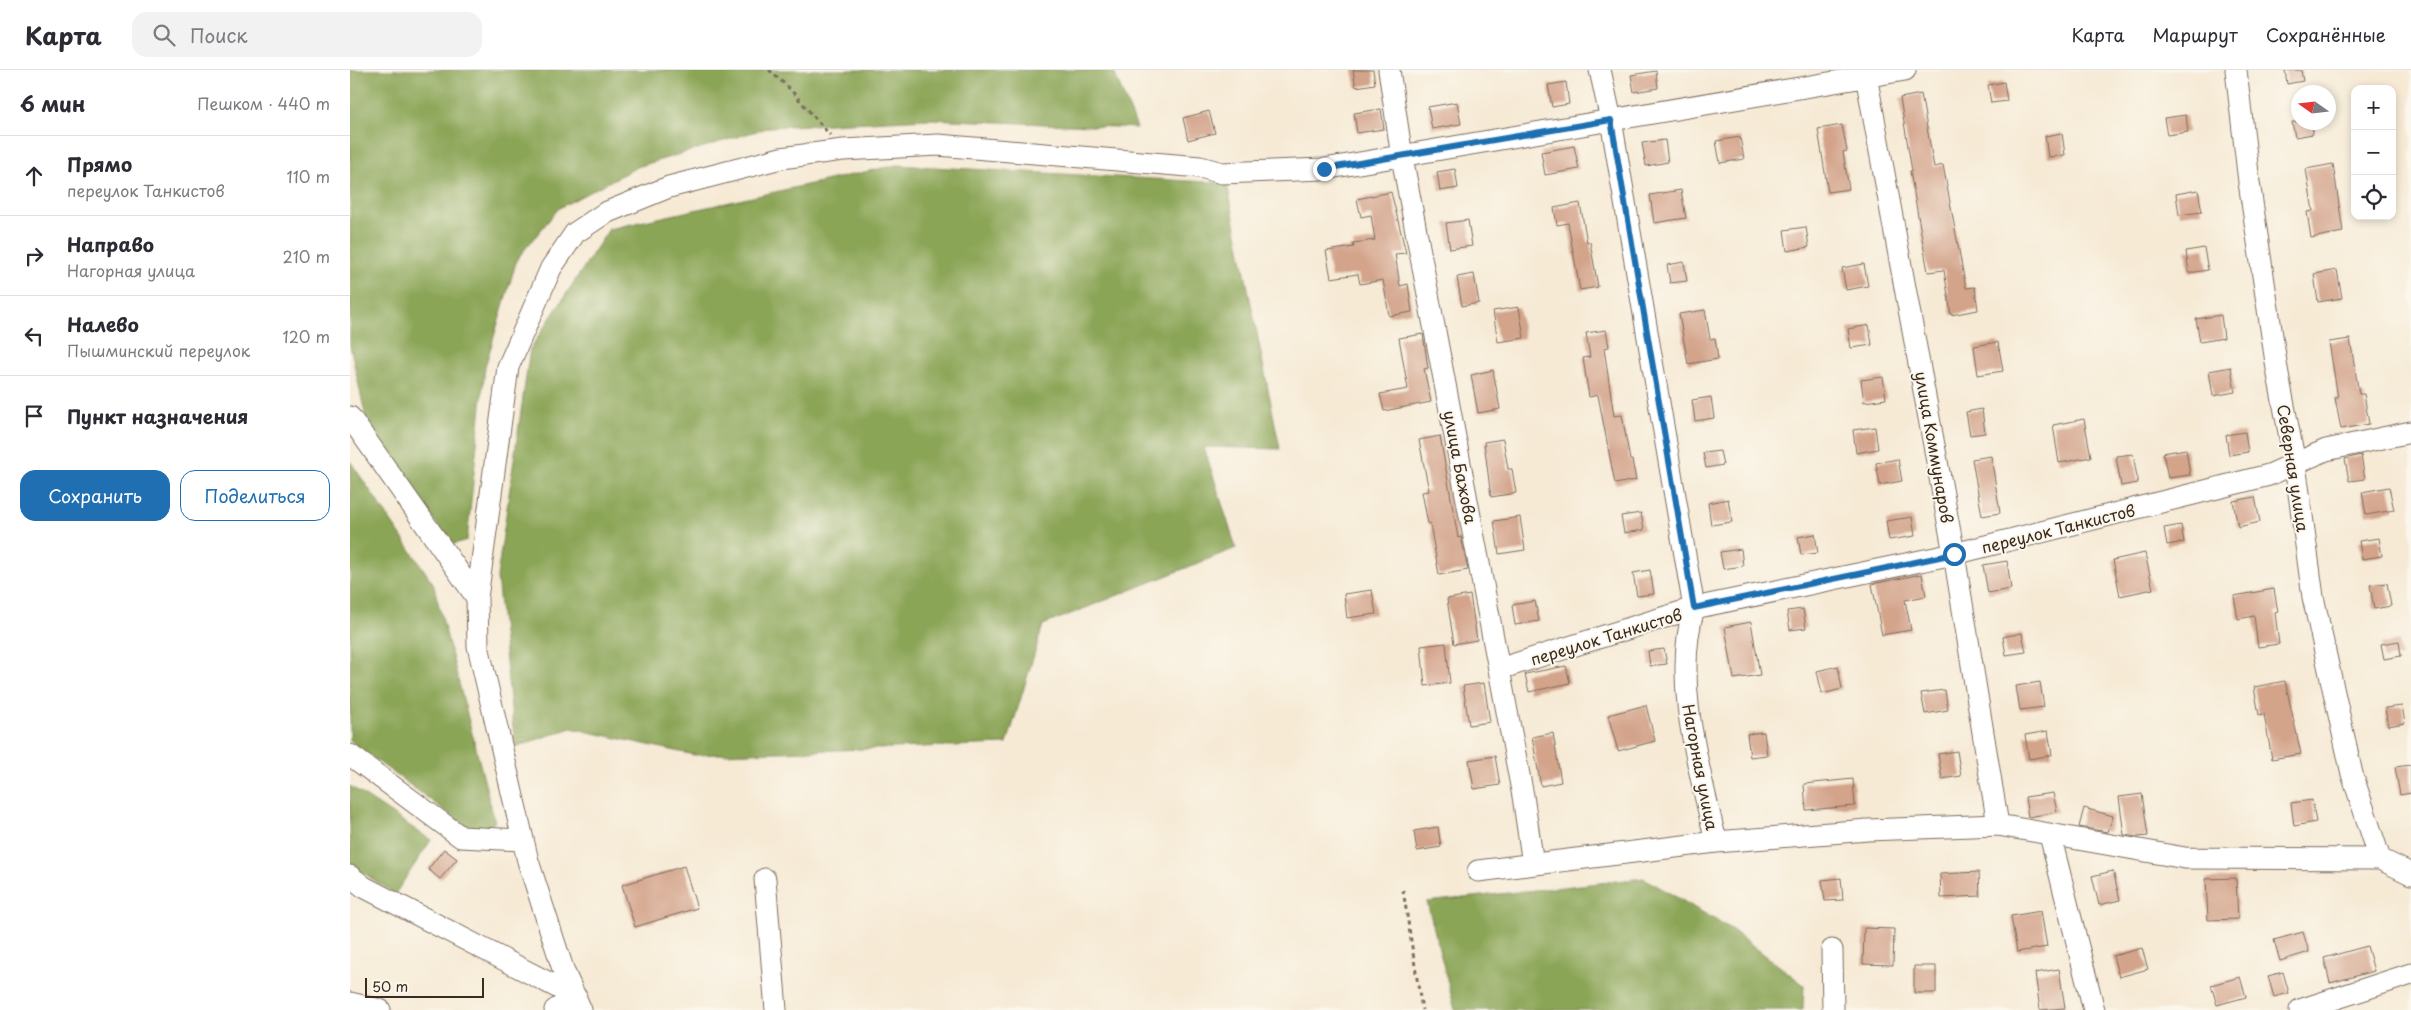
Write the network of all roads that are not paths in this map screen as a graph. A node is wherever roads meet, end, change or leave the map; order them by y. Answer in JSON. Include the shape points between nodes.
{"nodes":[{"id":1,"x":1389,"y":70,"type":"edge"},
{"id":2,"x":1600,"y":70,"type":"edge"},
{"id":3,"x":1905,"y":70,"type":"edge"},
{"id":4,"x":2236,"y":70,"type":"edge"},
{"id":5,"x":1866,"y":73,"type":"edge"},
{"id":6,"x":1611,"y":120,"type":"junction"},
{"id":7,"x":1402,"y":157,"type":"junction"},
{"id":8,"x":350,"y":417,"type":"edge"},
{"id":9,"x":2411,"y":432,"type":"edge"},
{"id":10,"x":2295,"y":464,"type":"junction"},
{"id":11,"x":1954,"y":554,"type":"junction"},
{"id":12,"x":476,"y":598,"type":"junction"},
{"id":13,"x":1694,"y":608,"type":"junction"},
{"id":14,"x":1499,"y":669,"type":"junction"},
{"id":15,"x":350,"y":755,"type":"edge"},
{"id":16,"x":1998,"y":825,"type":"junction"},
{"id":17,"x":2050,"y":835,"type":"junction"},
{"id":18,"x":523,"y":840,"type":"junction"},
{"id":19,"x":1716,"y":842,"type":"junction"},
{"id":20,"x":2380,"y":860,"type":"junction"},
{"id":21,"x":1534,"y":864,"type":"junction"},
{"id":22,"x":1478,"y":871,"type":"dead end"},
{"id":23,"x":2411,"y":874,"type":"edge"},
{"id":24,"x":350,"y":876,"type":"edge"},
{"id":25,"x":765,"y":879,"type":"dead end"},
{"id":26,"x":1832,"y":950,"type":"dead end"},
{"id":27,"x":2411,"y":974,"type":"edge"},
{"id":28,"x":350,"y":1004,"type":"edge"},
{"id":29,"x":579,"y":1004,"type":"edge"},
{"id":30,"x":380,"y":1010,"type":"edge"},
{"id":31,"x":555,"y":1010,"type":"edge"},
{"id":32,"x":776,"y":1010,"type":"edge"},
{"id":33,"x":1832,"y":1010,"type":"edge"},
{"id":34,"x":2094,"y":1010,"type":"edge"},
{"id":35,"x":2300,"y":1010,"type":"edge"}],
"edges":[{"from":1,"to":7,"type":"street","name":"улица Бажова"},
{"from":2,"to":6,"type":"street","name":"Нагорная улица"},
{"from":3,"to":5,"type":"street"},
{"from":4,"to":10,"type":"street","name":"Северная улица","via":[[2249,182]]},
{"from":5,"to":6,"type":"street"},
{"from":5,"to":11,"type":"street","name":"улица Коммунаров"},
{"from":6,"to":7,"type":"street"},
{"from":6,"to":13,"type":"street","name":"Нагорная улица"},
{"from":7,"to":12,"type":"street","via":[[1324,169],[1222,173],[1200,167],[938,145],[843,150],[781,158],[669,187],[605,213],[575,233],[551,268],[508,367]]},
{"from":7,"to":14,"type":"street","name":"улица Бажова"},
{"from":8,"to":12,"type":"street"},
{"from":9,"to":10,"type":"street","name":"переулок Танкистов","via":[[2326,450]]},
{"from":10,"to":11,"type":"street","name":"переулок Танкистов","via":[[2269,475]]},
{"from":10,"to":20,"type":"street","name":"Северная улица","via":[[2313,597],[2352,774]]},
{"from":11,"to":13,"type":"street","name":"переулок Танкистов"},
{"from":11,"to":16,"type":"street","name":"улица Коммунаров"},
{"from":12,"to":18,"type":"street","via":[[478,646]]},
{"from":13,"to":14,"type":"street","name":"переулок Танкистов"},
{"from":13,"to":19,"type":"street","name":"Нагорная улица","via":[[1688,629],[1687,710]]},
{"from":14,"to":21,"type":"street","name":"улица Бажова"},
{"from":15,"to":18,"type":"street","via":[[461,838]]},
{"from":16,"to":17,"type":"street"},
{"from":16,"to":19,"type":"street","via":[[1868,830]]},
{"from":17,"to":20,"type":"street","via":[[2185,858]]},
{"from":17,"to":34,"type":"street"},
{"from":18,"to":29,"type":"street","via":[[543,912]]},
{"from":19,"to":21,"type":"street"},
{"from":20,"to":23,"type":"street"},
{"from":21,"to":22,"type":"street"},
{"from":24,"to":29,"type":"street"},
{"from":25,"to":32,"type":"street"},
{"from":26,"to":33,"type":"street"},
{"from":27,"to":35,"type":"street"},
{"from":28,"to":30,"type":"street"},
{"from":29,"to":31,"type":"street"}]}
